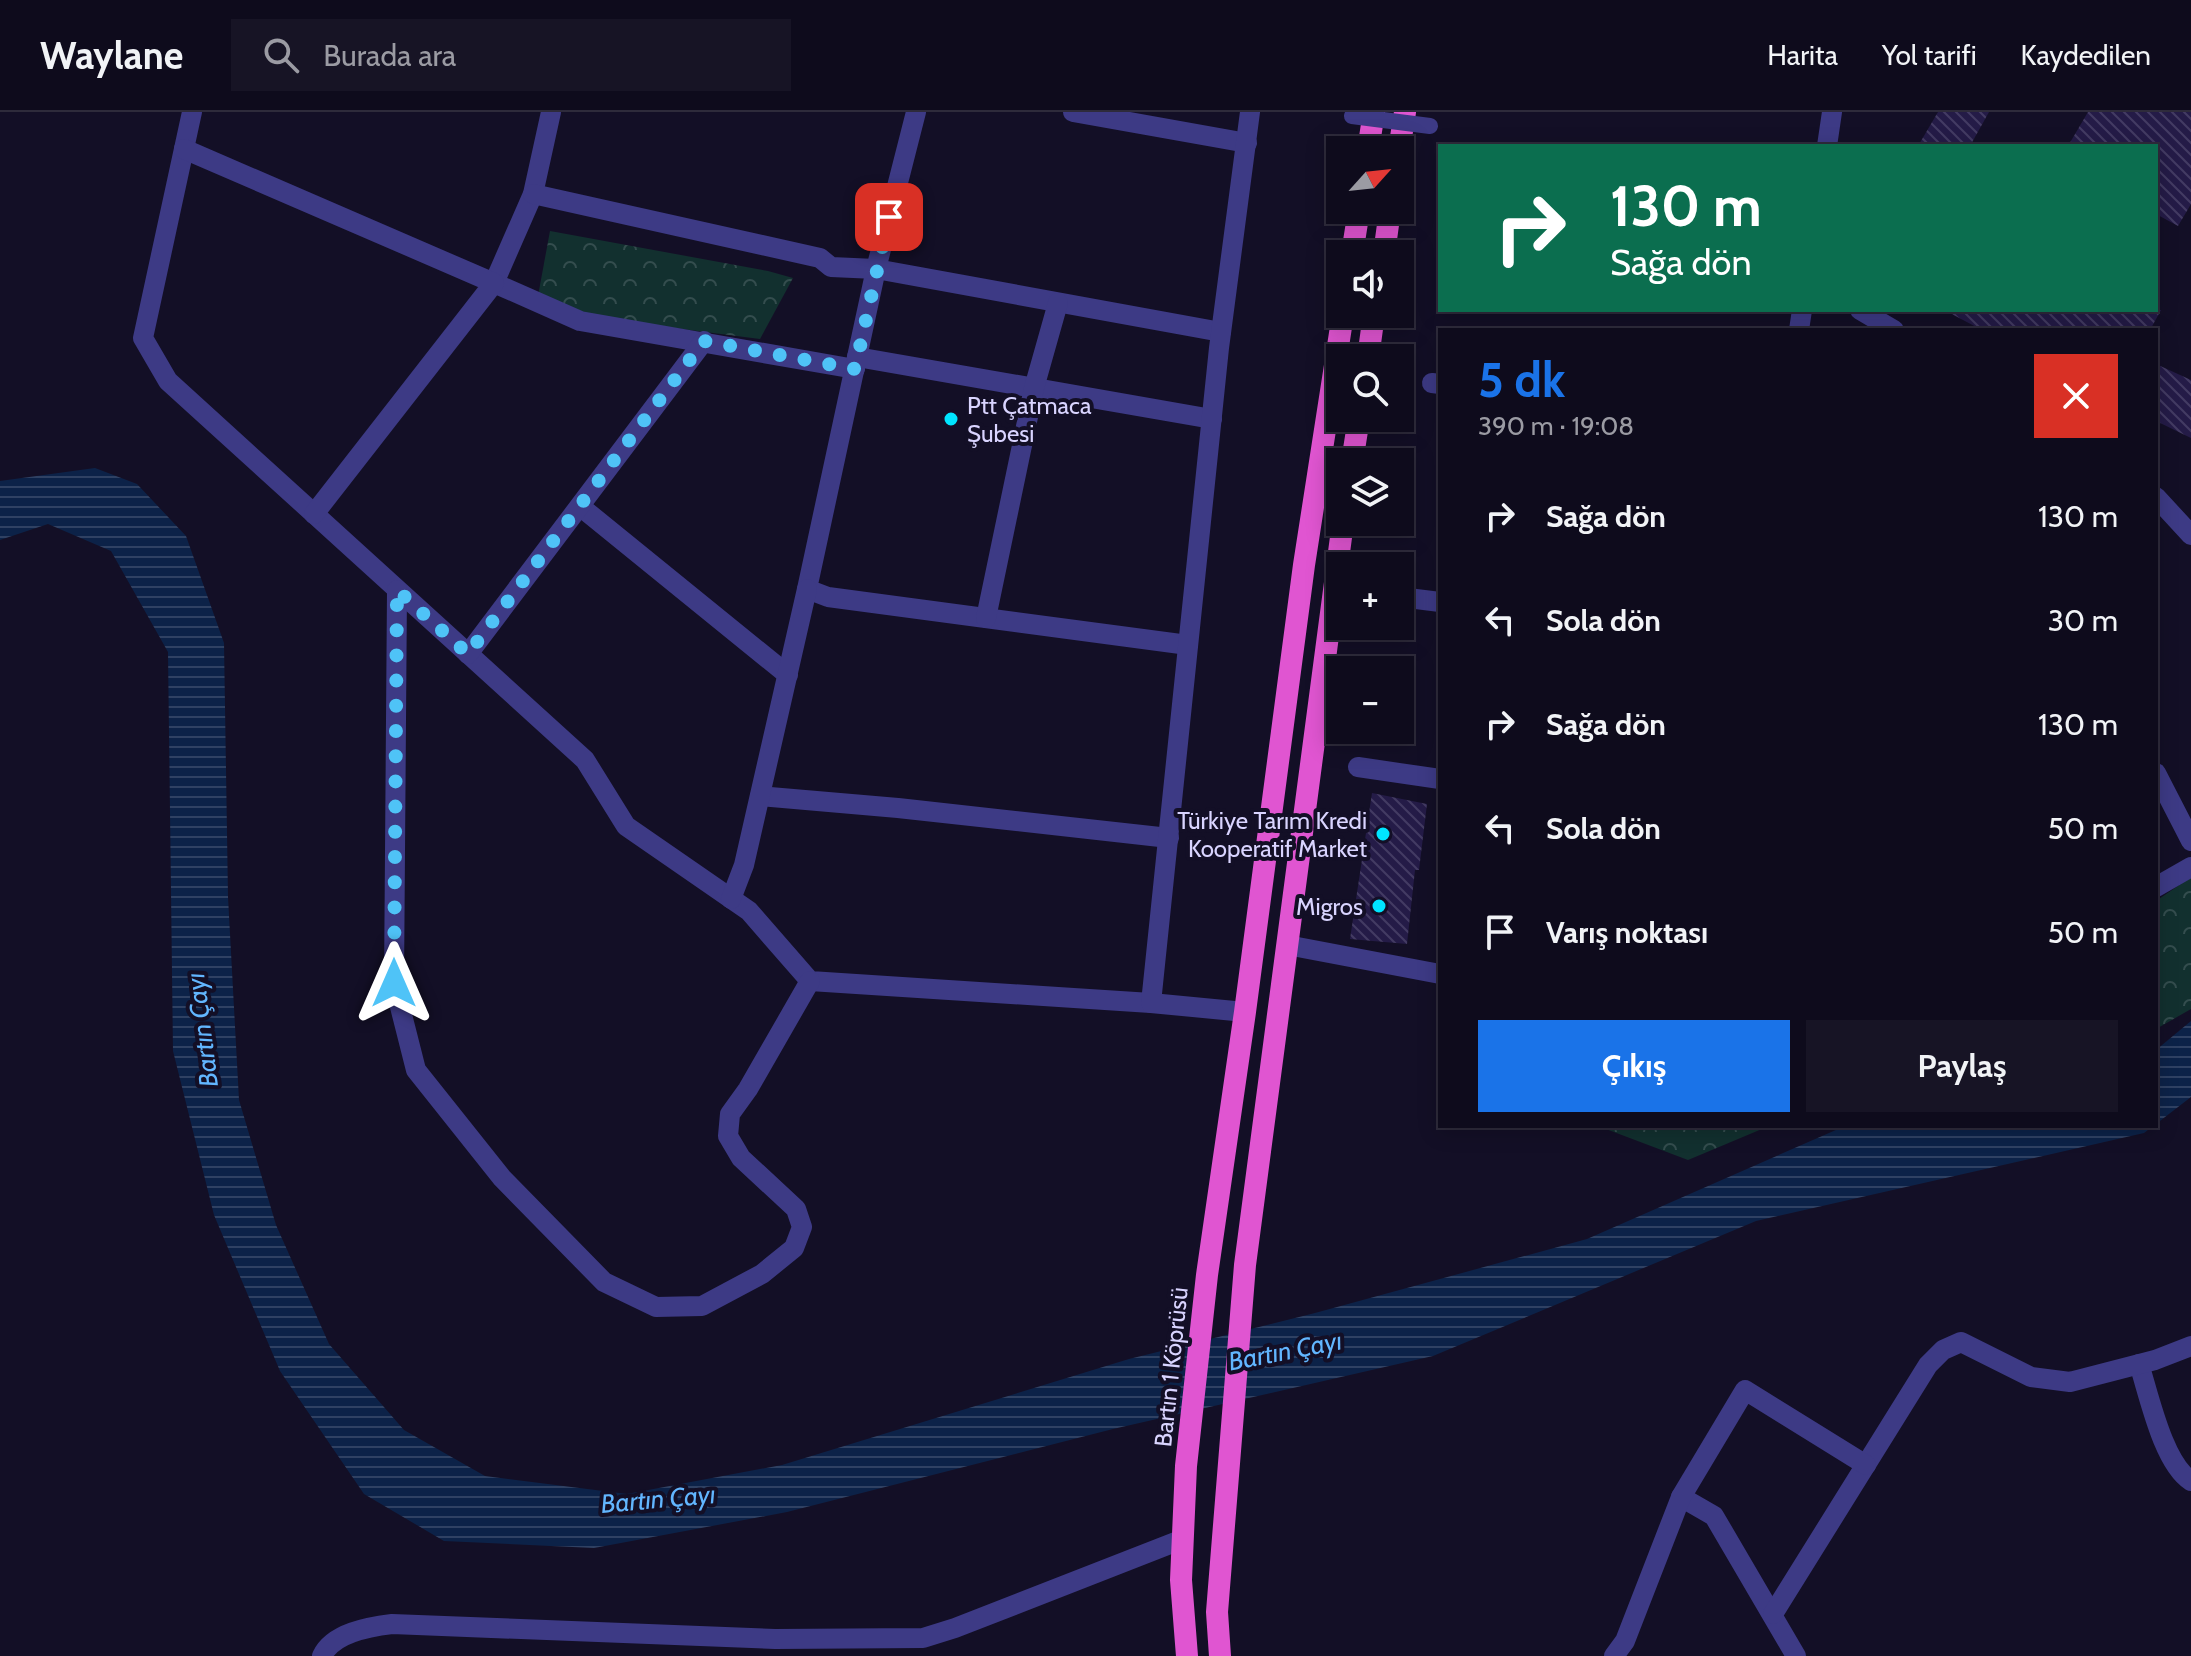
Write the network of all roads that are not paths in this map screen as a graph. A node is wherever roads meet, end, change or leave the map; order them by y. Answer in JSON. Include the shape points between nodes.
{"nodes":[{"id":1,"x":192,"y":112,"type":"edge"},
{"id":2,"x":551,"y":112,"type":"edge"},
{"id":3,"x":916,"y":112,"type":"edge"},
{"id":4,"x":1073,"y":112,"type":"edge"},
{"id":5,"x":1250,"y":112,"type":"edge"},
{"id":6,"x":1405,"y":112,"type":"edge"},
{"id":7,"x":1832,"y":112,"type":"edge"},
{"id":8,"x":1363,"y":114,"type":"edge"},
{"id":9,"x":1430,"y":126,"type":"dead end"},
{"id":10,"x":1366,"y":136,"type":"edge"},
{"id":11,"x":1401,"y":136,"type":"edge"},
{"id":12,"x":1247,"y":143,"type":"junction"},
{"id":13,"x":1827,"y":144,"type":"edge"},
{"id":14,"x":184,"y":149,"type":"junction"},
{"id":15,"x":533,"y":194,"type":"junction"},
{"id":16,"x":876,"y":269,"type":"junction"},
{"id":17,"x":494,"y":283,"type":"junction"},
{"id":18,"x":1058,"y":303,"type":"junction"},
{"id":19,"x":1863,"y":312,"type":"edge"},
{"id":20,"x":1341,"y":328,"type":"edge"},
{"id":21,"x":1891,"y":328,"type":"edge"},
{"id":22,"x":1221,"y":332,"type":"junction"},
{"id":23,"x":704,"y":341,"type":"junction"},
{"id":24,"x":856,"y":363,"type":"junction"},
{"id":25,"x":1034,"y":388,"type":"junction"},
{"id":26,"x":1212,"y":419,"type":"junction"},
{"id":27,"x":2158,"y":499,"type":"edge"},
{"id":28,"x":581,"y":507,"type":"junction"},
{"id":29,"x":314,"y":514,"type":"junction"},
{"id":30,"x":2191,"y":535,"type":"edge"},
{"id":31,"x":1341,"y":536,"type":"edge"},
{"id":32,"x":807,"y":589,"type":"junction"},
{"id":33,"x":397,"y":590,"type":"junction"},
{"id":34,"x":1414,"y":599,"type":"edge"},
{"id":35,"x":1438,"y":602,"type":"edge"},
{"id":36,"x":986,"y":618,"type":"junction"},
{"id":37,"x":1188,"y":645,"type":"junction"},
{"id":38,"x":468,"y":654,"type":"junction"},
{"id":39,"x":788,"y":675,"type":"junction"},
{"id":40,"x":1358,"y":767,"type":"dead end"},
{"id":41,"x":2158,"y":777,"type":"edge"},
{"id":42,"x":1438,"y":779,"type":"edge"},
{"id":43,"x":760,"y":796,"type":"junction"},
{"id":44,"x":1169,"y":838,"type":"junction"},
{"id":45,"x":2191,"y":841,"type":"edge"},
{"id":46,"x":2191,"y":867,"type":"edge"},
{"id":47,"x":2158,"y":886,"type":"edge"},
{"id":48,"x":731,"y":899,"type":"junction"},
{"id":49,"x":1287,"y":945,"type":"junction"},
{"id":50,"x":1438,"y":974,"type":"edge"},
{"id":51,"x":810,"y":981,"type":"junction"},
{"id":52,"x":1151,"y":1003,"type":"junction"},
{"id":53,"x":1245,"y":1012,"type":"junction"},
{"id":54,"x":2191,"y":1346,"type":"edge"},
{"id":55,"x":2139,"y":1364,"type":"junction"},
{"id":56,"x":1866,"y":1465,"type":"junction"},
{"id":57,"x":2191,"y":1481,"type":"edge"},
{"id":58,"x":1681,"y":1497,"type":"junction"},
{"id":59,"x":1183,"y":1539,"type":"junction"},
{"id":60,"x":1773,"y":1614,"type":"junction"},
{"id":61,"x":927,"y":1647,"type":"edge"},
{"id":62,"x":1617,"y":1654,"type":"edge"},
{"id":63,"x":322,"y":1656,"type":"edge"},
{"id":64,"x":1187,"y":1656,"type":"edge"},
{"id":65,"x":1220,"y":1656,"type":"edge"},
{"id":66,"x":1796,"y":1656,"type":"edge"}],
"edges":[{"from":1,"to":14,"type":"street"},
{"from":2,"to":15,"type":"street"},
{"from":3,"to":16,"type":"street"},
{"from":4,"to":12,"type":"street"},
{"from":5,"to":12,"type":"street"},
{"from":6,"to":11,"type":"highway"},
{"from":7,"to":13,"type":"street"},
{"from":8,"to":9,"type":"street","bridge":true},
{"from":8,"to":10,"type":"highway"},
{"from":12,"to":22,"type":"street"},
{"from":14,"to":17,"type":"street"},
{"from":14,"to":29,"type":"street","via":[[143,338],[168,381]]},
{"from":15,"to":16,"type":"street","via":[[820,258],[831,267]]},
{"from":15,"to":17,"type":"street"},
{"from":16,"to":18,"type":"street"},
{"from":16,"to":24,"type":"street"},
{"from":17,"to":23,"type":"street","via":[[580,321]]},
{"from":17,"to":29,"type":"street"},
{"from":18,"to":22,"type":"street"},
{"from":18,"to":25,"type":"street"},
{"from":19,"to":21,"type":"street"},
{"from":20,"to":53,"type":"highway","name":"Bartın 1 Köprüsü"},
{"from":22,"to":26,"type":"street"},
{"from":23,"to":24,"type":"street"},
{"from":23,"to":28,"type":"street"},
{"from":24,"to":25,"type":"street"},
{"from":24,"to":32,"type":"street"},
{"from":25,"to":26,"type":"street"},
{"from":25,"to":36,"type":"street"},
{"from":26,"to":37,"type":"street"},
{"from":27,"to":30,"type":"street"},
{"from":28,"to":38,"type":"street"},
{"from":28,"to":39,"type":"street"},
{"from":29,"to":33,"type":"street"},
{"from":31,"to":49,"type":"highway"},
{"from":32,"to":36,"type":"street","via":[[828,597]]},
{"from":32,"to":39,"type":"street"},
{"from":33,"to":38,"type":"street"},
{"from":33,"to":51,"type":"street","via":[[394,983],[416,1070],[502,1178],[604,1282],[656,1307],[702,1306],[762,1274],[794,1248],[802,1227],[796,1209],[741,1158],[728,1136],[730,1114]]},
{"from":34,"to":35,"type":"street"},
{"from":36,"to":37,"type":"street"},
{"from":37,"to":44,"type":"street"},
{"from":38,"to":48,"type":"street","via":[[585,760],[626,826]]},
{"from":39,"to":43,"type":"street"},
{"from":40,"to":42,"type":"street"},
{"from":41,"to":45,"type":"street"},
{"from":43,"to":44,"type":"street"},
{"from":43,"to":48,"type":"street"},
{"from":44,"to":52,"type":"street"},
{"from":46,"to":47,"type":"street"},
{"from":48,"to":51,"type":"street","via":[[749,911]]},
{"from":49,"to":50,"type":"street"},
{"from":49,"to":65,"type":"highway","via":[[1245,1265],[1217,1612]]},
{"from":51,"to":52,"type":"street"},
{"from":52,"to":53,"type":"street"},
{"from":53,"to":59,"type":"highway","name":"Bartın 1 Köprüsü","via":[[1207,1275]]},
{"from":54,"to":55,"type":"street"},
{"from":55,"to":56,"type":"street","via":[[2070,1382],[2031,1377],[1961,1342],[1928,1365]]},
{"from":55,"to":57,"type":"street","via":[[2163,1438],[2182,1475]]},
{"from":56,"to":58,"type":"street","via":[[1745,1390]]},
{"from":56,"to":60,"type":"street"},
{"from":58,"to":60,"type":"street","via":[[1714,1516]]},
{"from":58,"to":62,"type":"street"},
{"from":59,"to":61,"type":"street","via":[[955,1628]]},
{"from":59,"to":64,"type":"highway","name":"Bartın 1 Köprüsü"},
{"from":60,"to":66,"type":"street"},
{"from":61,"to":63,"type":"street","via":[[400,1623],[342,1637]]}]}
